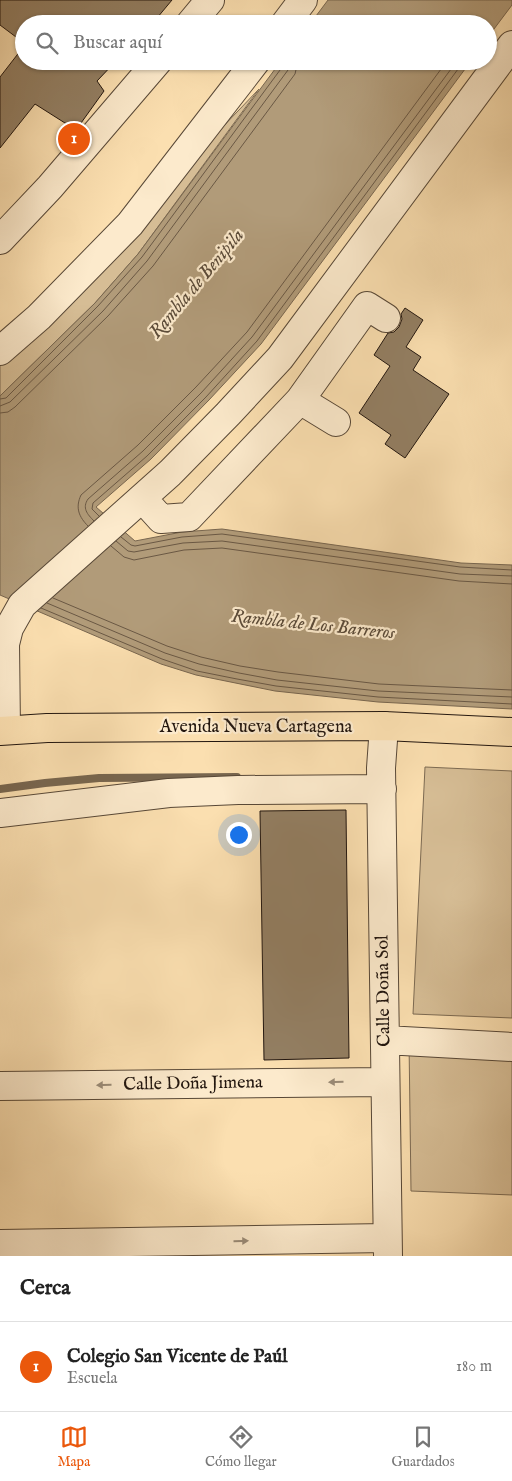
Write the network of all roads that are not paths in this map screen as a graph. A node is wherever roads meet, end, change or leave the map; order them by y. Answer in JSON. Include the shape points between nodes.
{"nodes":[{"id":1,"x":210,"y":0,"type":"edge"},
{"id":2,"x":303,"y":0,"type":"edge"},
{"id":3,"x":198,"y":15,"type":"edge"},
{"id":4,"x":292,"y":15,"type":"edge"},
{"id":5,"x":512,"y":45,"type":"edge"},
{"id":6,"x":497,"y":65,"type":"edge"},
{"id":7,"x":150,"y":70,"type":"edge"},
{"id":8,"x":249,"y":70,"type":"edge"},
{"id":9,"x":493,"y":70,"type":"edge"},
{"id":10,"x":0,"y":240,"type":"edge"},
{"id":11,"x":386,"y":318,"type":"dead end"},
{"id":12,"x":0,"y":351,"type":"edge"},
{"id":13,"x":300,"y":400,"type":"junction"},
{"id":14,"x":336,"y":422,"type":"dead end"},
{"id":15,"x":142,"y":498,"type":"junction"},
{"id":16,"x":384,"y":726,"type":"junction"},
{"id":17,"x":3,"y":731,"type":"edge"},
{"id":18,"x":512,"y":732,"type":"edge"},
{"id":19,"x":382,"y":789,"type":"junction"},
{"id":20,"x":0,"y":813,"type":"edge"},
{"id":21,"x":385,"y":1040,"type":"junction"},
{"id":22,"x":512,"y":1047,"type":"edge"},
{"id":23,"x":385,"y":1082,"type":"junction"},
{"id":24,"x":0,"y":1086,"type":"edge"},
{"id":25,"x":0,"y":1244,"type":"edge"},
{"id":26,"x":387,"y":1247,"type":"edge"},
{"id":27,"x":196,"y":1249,"type":"edge"}],
"edges":[{"from":1,"to":3,"type":"street"},
{"from":2,"to":4,"type":"street"},
{"from":5,"to":6,"type":"street"},
{"from":7,"to":10,"type":"street"},
{"from":8,"to":12,"type":"street","via":[[130,224],[39,317]]},
{"from":9,"to":15,"type":"street","via":[[280,358]]},
{"from":11,"to":13,"type":"street","via":[[367,306]]},
{"from":13,"to":14,"type":"street"},
{"from":13,"to":15,"type":"street","via":[[189,517],[161,519]]},
{"from":15,"to":17,"type":"street","via":[[22,605],[9,628],[5,644]]},
{"from":16,"to":17,"type":"main road","name":"Avenida Nueva Cartagena"},
{"from":16,"to":18,"type":"main road","name":"Avenida Nueva Cartagena"},
{"from":16,"to":19,"type":"street","name":"Calle Doña Sol"},
{"from":19,"to":20,"type":"street","via":[[169,794]]},
{"from":19,"to":21,"type":"street","name":"Calle Doña Sol"},
{"from":21,"to":22,"type":"street"},
{"from":21,"to":23,"type":"street","name":"Calle Doña Sol"},
{"from":23,"to":24,"type":"street","name":"Calle Doña Jimena","one_way":true},
{"from":23,"to":26,"type":"street","name":"Calle Doña Sol"},
{"from":25,"to":27,"type":"street"},
{"from":27,"to":26,"type":"street","one_way":true}]}
